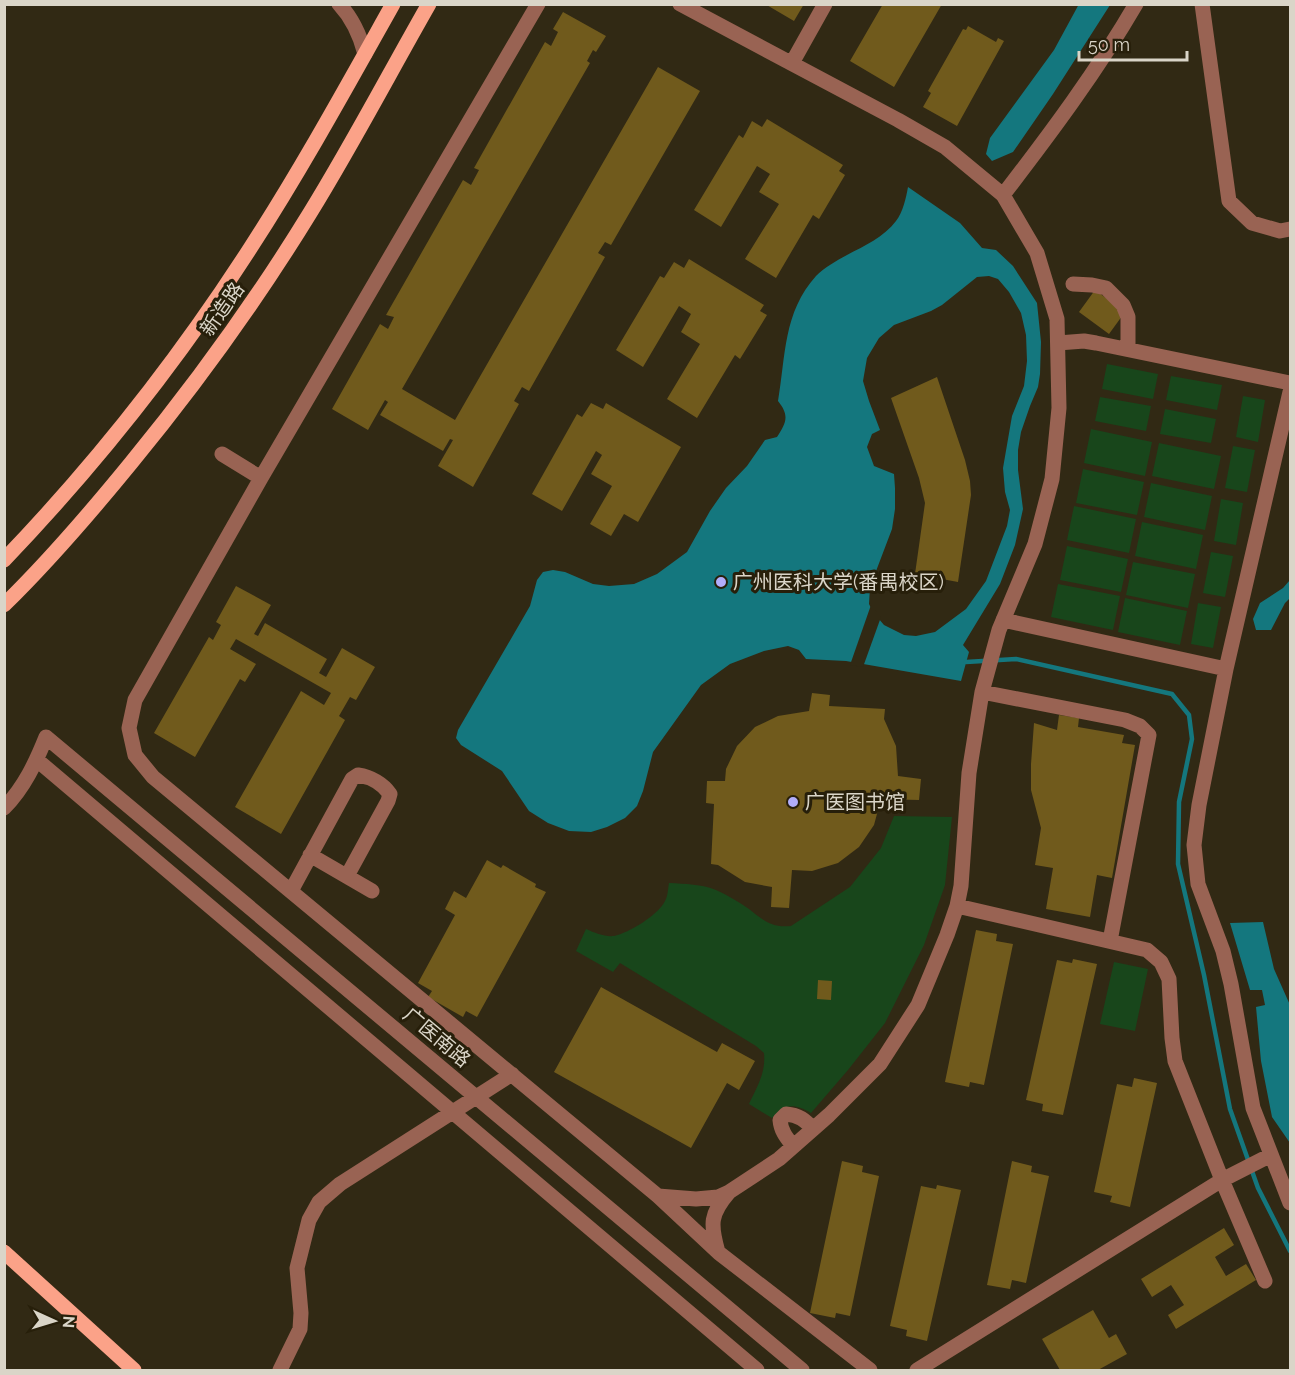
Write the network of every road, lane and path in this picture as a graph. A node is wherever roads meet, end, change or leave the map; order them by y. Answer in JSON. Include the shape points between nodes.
{"nodes":[{"id":1,"x":339,"y":4,"type":"edge"},
{"id":2,"x":393,"y":4,"type":"edge"},
{"id":3,"x":429,"y":4,"type":"edge"},
{"id":4,"x":538,"y":4,"type":"edge"},
{"id":5,"x":680,"y":4,"type":"edge"},
{"id":6,"x":825,"y":4,"type":"edge"},
{"id":7,"x":1136,"y":4,"type":"edge"},
{"id":8,"x":1202,"y":4,"type":"edge"},
{"id":9,"x":365,"y":54,"type":"junction"},
{"id":10,"x":792,"y":63,"type":"junction"},
{"id":11,"x":1003,"y":195,"type":"junction"},
{"id":12,"x":1290,"y":229,"type":"edge"},
{"id":13,"x":1073,"y":284,"type":"dead end"},
{"id":14,"x":1058,"y":343,"type":"junction"},
{"id":15,"x":1128,"y":349,"type":"junction"},
{"id":16,"x":1290,"y":383,"type":"edge"},
{"id":17,"x":1290,"y":393,"type":"edge"},
{"id":18,"x":222,"y":454,"type":"dead end"},
{"id":19,"x":261,"y":478,"type":"junction"},
{"id":20,"x":4,"y":560,"type":"edge"},
{"id":21,"x":4,"y":605,"type":"edge"},
{"id":22,"x":1001,"y":625,"type":"junction"},
{"id":23,"x":1226,"y":669,"type":"junction"},
{"id":24,"x":982,"y":692,"type":"junction"},
{"id":25,"x":37,"y":760,"type":"junction"},
{"id":26,"x":4,"y":808,"type":"edge"},
{"id":27,"x":310,"y":855,"type":"junction"},
{"id":28,"x":347,"y":876,"type":"junction"},
{"id":29,"x":291,"y":891,"type":"junction"},
{"id":30,"x":372,"y":891,"type":"dead end"},
{"id":31,"x":957,"y":906,"type":"junction"},
{"id":32,"x":1110,"y":941,"type":"junction"},
{"id":33,"x":512,"y":1074,"type":"junction"},
{"id":34,"x":813,"y":1129,"type":"junction"},
{"id":35,"x":794,"y":1146,"type":"junction"},
{"id":36,"x":1271,"y":1155,"type":"junction"},
{"id":37,"x":1222,"y":1179,"type":"junction"},
{"id":38,"x":729,"y":1192,"type":"junction"},
{"id":39,"x":658,"y":1196,"type":"junction"},
{"id":40,"x":1290,"y":1203,"type":"edge"},
{"id":41,"x":4,"y":1252,"type":"edge"},
{"id":42,"x":719,"y":1253,"type":"junction"},
{"id":43,"x":1265,"y":1281,"type":"dead end"},
{"id":44,"x":134,"y":1371,"type":"edge"},
{"id":45,"x":280,"y":1371,"type":"edge"},
{"id":46,"x":757,"y":1371,"type":"edge"},
{"id":47,"x":802,"y":1371,"type":"edge"},
{"id":48,"x":870,"y":1371,"type":"edge"},
{"id":49,"x":917,"y":1371,"type":"edge"}],
"edges":[{"from":1,"to":9,"type":"street","via":[[355,26]]},
{"from":2,"to":9,"type":"main road","name":"新造路"},
{"from":3,"to":21,"type":"main road","name":"新造路","via":[[312,211],[222,347],[57,551]]},
{"from":4,"to":19,"type":"street"},
{"from":5,"to":10,"type":"street"},
{"from":6,"to":10,"type":"street"},
{"from":7,"to":11,"type":"street","via":[[1053,130]]},
{"from":8,"to":12,"type":"street","via":[[1229,201],[1251,223],[1280,231]]},
{"from":9,"to":20,"type":"main road","name":"新造路","via":[[305,160],[200,323],[116,434]]},
{"from":10,"to":11,"type":"street","via":[[945,147]]},
{"from":11,"to":14,"type":"street","via":[[1037,253],[1057,319]]},
{"from":13,"to":15,"type":"street","via":[[1106,288],[1123,305],[1128,317]]},
{"from":14,"to":15,"type":"street","via":[[1084,341]]},
{"from":14,"to":22,"type":"street","via":[[1059,408],[1052,479],[1035,544]]},
{"from":15,"to":16,"type":"street"},
{"from":17,"to":23,"type":"street"},
{"from":18,"to":19,"type":"street"},
{"from":19,"to":29,"type":"street","via":[[135,700],[129,728],[135,755],[153,777]]},
{"from":22,"to":23,"type":"street"},
{"from":22,"to":24,"type":"street"},
{"from":23,"to":36,"type":"street","via":[[1194,845],[1198,884],[1231,984],[1253,1107]]},
{"from":24,"to":31,"type":"street","via":[[969,773],[962,886]]},
{"from":24,"to":32,"type":"street","via":[[1125,720],[1149,735]]},
{"from":25,"to":26,"type":"street"},
{"from":25,"to":46,"type":"street"},
{"from":25,"to":47,"type":"street","name":"广医南路","via":[[46,737]]},
{"from":27,"to":28,"type":"street"},
{"from":27,"to":28,"type":"street","via":[[352,779],[367,776],[390,794]]},
{"from":27,"to":29,"type":"street"},
{"from":28,"to":30,"type":"street"},
{"from":29,"to":33,"type":"street"},
{"from":31,"to":32,"type":"street"},
{"from":31,"to":34,"type":"street","via":[[918,1005],[880,1064]]},
{"from":32,"to":37,"type":"street","via":[[1147,950],[1161,962],[1169,979],[1175,1061]]},
{"from":33,"to":39,"type":"street"},
{"from":33,"to":45,"type":"street","via":[[340,1184],[319,1202],[309,1220],[297,1268],[300,1329]]},
{"from":34,"to":35,"type":"street"},
{"from":34,"to":35,"type":"street","via":[[803,1118],[786,1114],[780,1127]]},
{"from":35,"to":38,"type":"street"},
{"from":36,"to":37,"type":"street"},
{"from":36,"to":40,"type":"street"},
{"from":37,"to":43,"type":"street"},
{"from":37,"to":49,"type":"street"},
{"from":38,"to":39,"type":"street","via":[[696,1199]]},
{"from":38,"to":42,"type":"street","via":[[718,1204],[713,1219]]},
{"from":39,"to":42,"type":"street"},
{"from":41,"to":44,"type":"main road"},
{"from":42,"to":48,"type":"street"}]}
